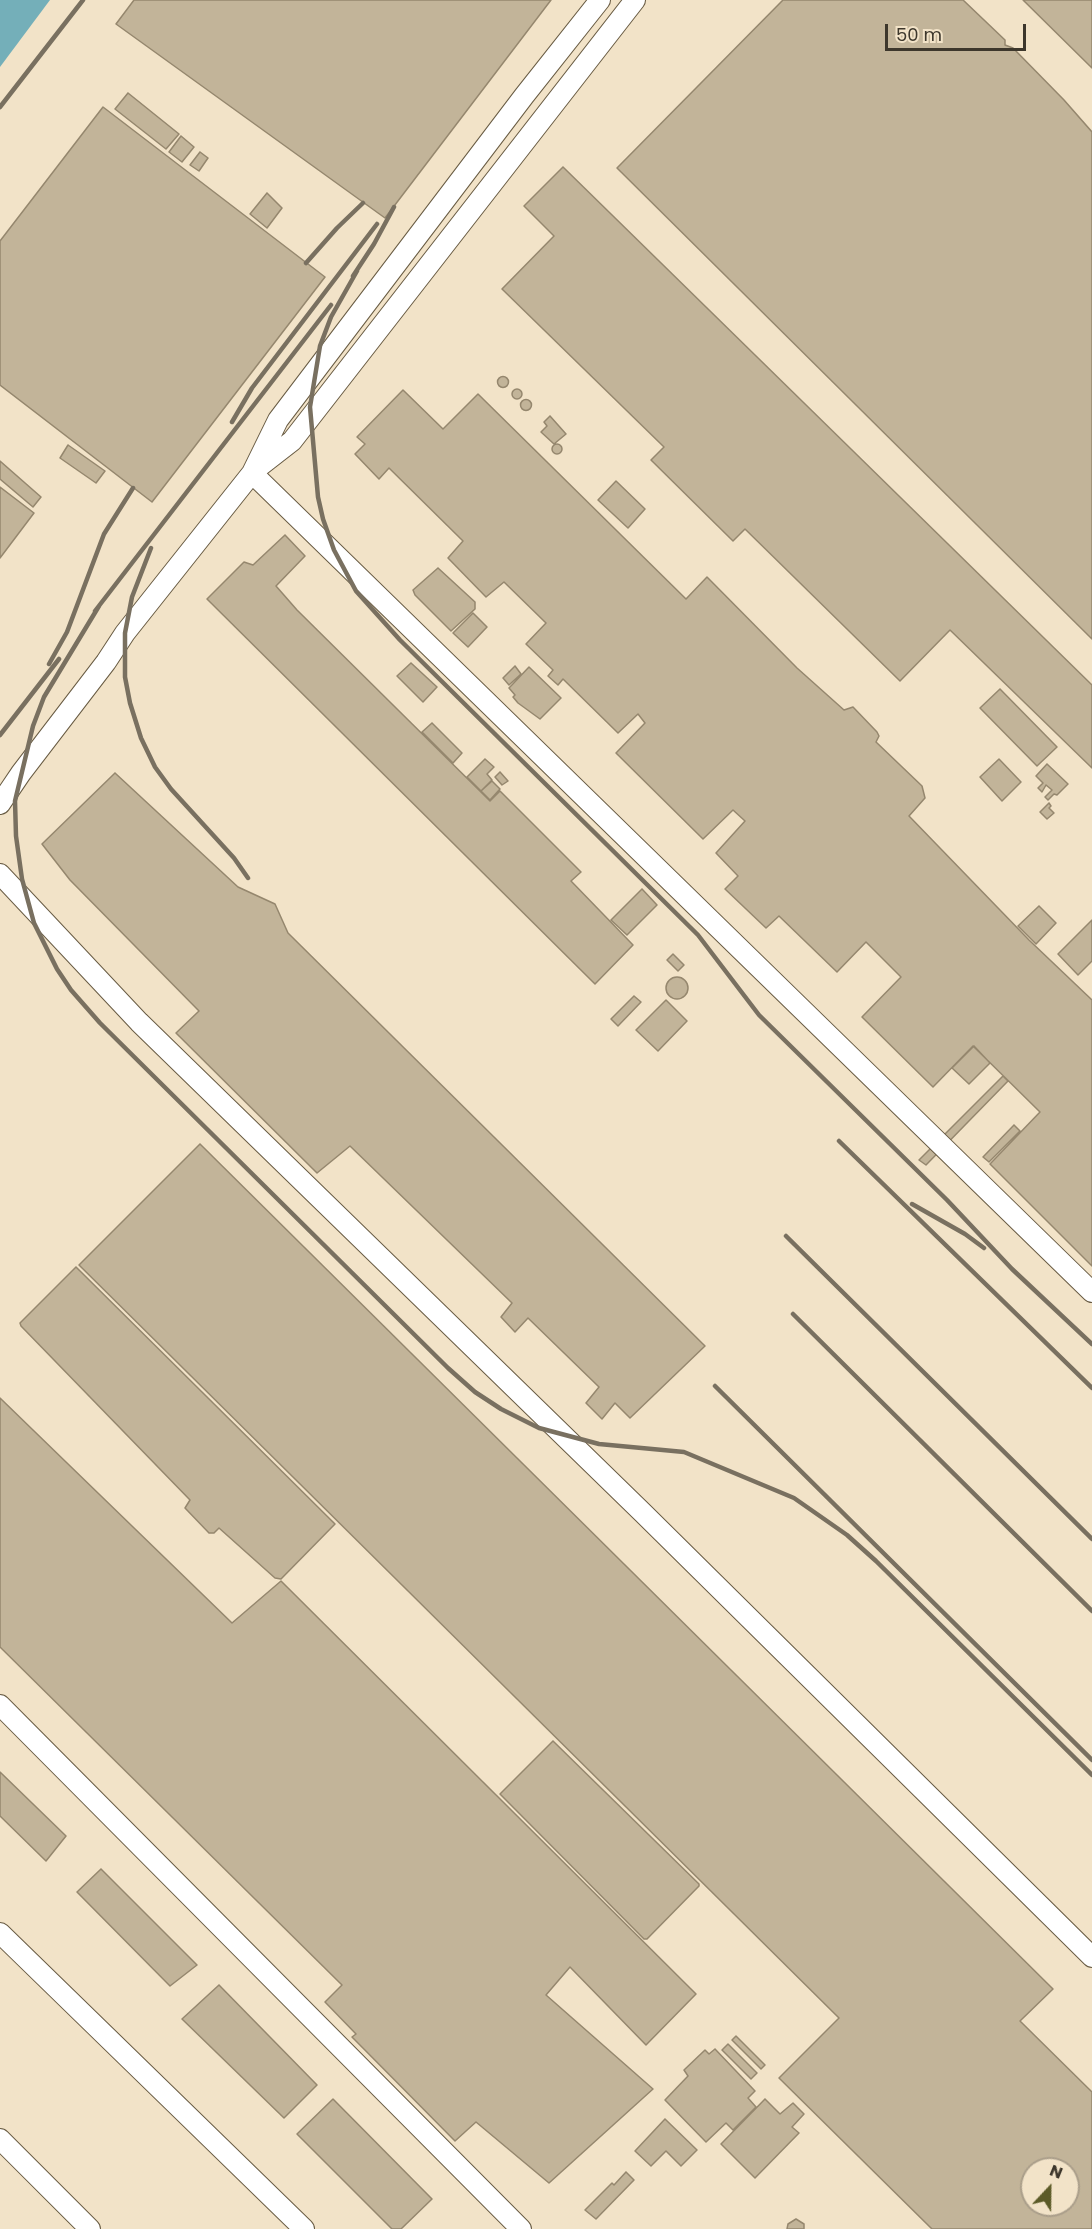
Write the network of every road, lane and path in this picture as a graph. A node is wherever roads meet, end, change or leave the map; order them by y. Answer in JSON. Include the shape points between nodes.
{"nodes":[{"id":1,"x":600,"y":0,"type":"edge"},
{"id":2,"x":635,"y":0,"type":"edge"},
{"id":3,"x":252,"y":473,"type":"junction"},
{"id":4,"x":0,"y":804,"type":"edge"},
{"id":5,"x":0,"y":874,"type":"edge"},
{"id":6,"x":1092,"y":1292,"type":"edge"},
{"id":7,"x":0,"y":1705,"type":"edge"},
{"id":8,"x":0,"y":1933,"type":"edge"},
{"id":9,"x":1092,"y":1957,"type":"edge"},
{"id":10,"x":0,"y":2139,"type":"edge"},
{"id":11,"x":512,"y":2226,"type":"edge"},
{"id":12,"x":90,"y":2229,"type":"edge"},
{"id":13,"x":304,"y":2229,"type":"edge"}],
"edges":[{"from":1,"to":3,"type":"lane","via":[[278,420]]},
{"from":2,"to":3,"type":"lane","via":[[292,441]]},
{"from":3,"to":4,"type":"lane","via":[[125,633]]},
{"from":3,"to":6,"type":"lane"},
{"from":5,"to":9,"type":"lane","via":[[139,1022]]},
{"from":7,"to":11,"type":"lane"},
{"from":8,"to":13,"type":"lane"},
{"from":10,"to":12,"type":"lane"}]}
